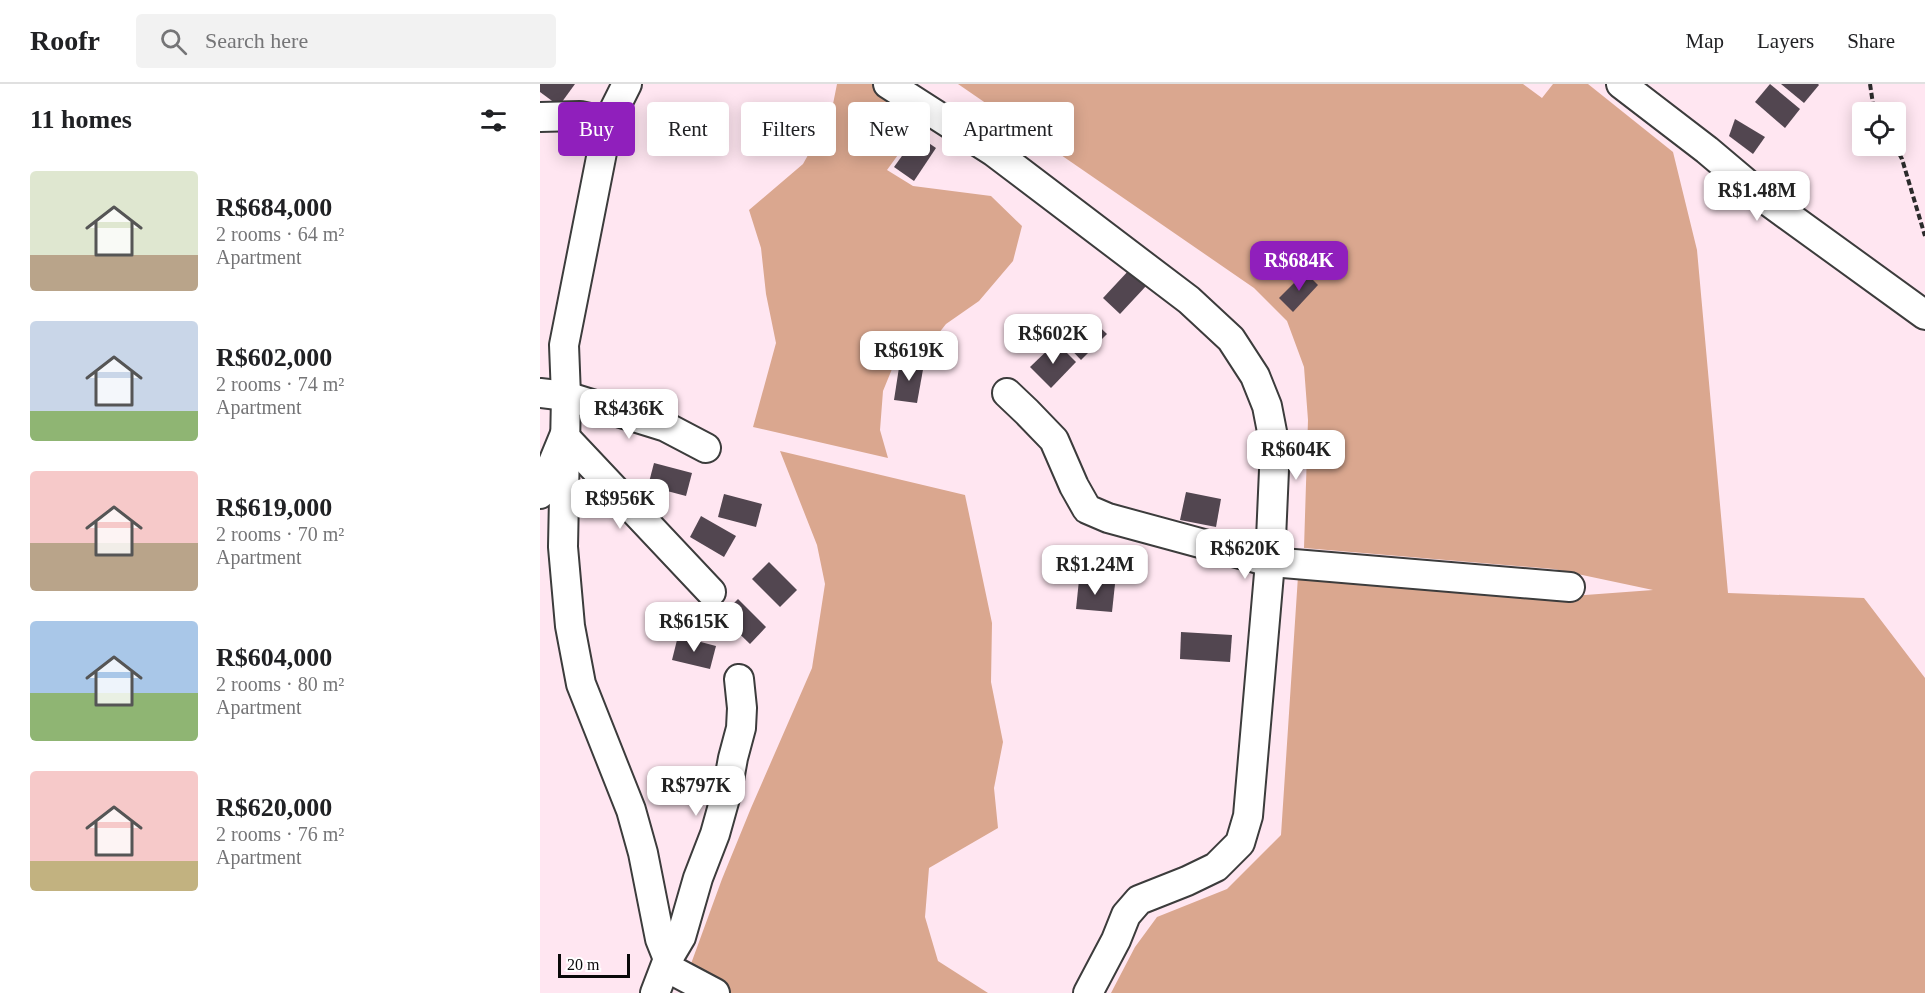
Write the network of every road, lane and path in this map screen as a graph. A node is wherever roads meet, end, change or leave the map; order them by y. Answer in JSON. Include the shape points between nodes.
{"nodes":[{"id":1,"x":627,"y":84,"type":"edge"},
{"id":2,"x":888,"y":84,"type":"edge"},
{"id":3,"x":1621,"y":84,"type":"edge"},
{"id":4,"x":1870,"y":84,"type":"edge"},
{"id":5,"x":618,"y":102,"type":"edge"},
{"id":6,"x":1872,"y":102,"type":"edge"},
{"id":7,"x":540,"y":117,"type":"edge"},
{"id":8,"x":558,"y":117,"type":"edge"},
{"id":9,"x":601,"y":156,"type":"edge"},
{"id":10,"x":1900,"y":156,"type":"edge"},
{"id":11,"x":1925,"y":236,"type":"edge"},
{"id":12,"x":1925,"y":315,"type":"edge"},
{"id":13,"x":1007,"y":393,"type":"dead end"},
{"id":14,"x":553,"y":394,"type":"edge"},
{"id":15,"x":564,"y":436,"type":"junction"},
{"id":16,"x":706,"y":448,"type":"dead end"},
{"id":17,"x":540,"y":494,"type":"edge"},
{"id":18,"x":1270,"y":562,"type":"junction"},
{"id":19,"x":1570,"y":587,"type":"dead end"},
{"id":20,"x":711,"y":592,"type":"dead end"},
{"id":21,"x":739,"y":679,"type":"dead end"},
{"id":22,"x":667,"y":963,"type":"junction"},
{"id":23,"x":655,"y":993,"type":"edge"},
{"id":24,"x":715,"y":993,"type":"edge"},
{"id":25,"x":1088,"y":993,"type":"edge"}],
"edges":[{"from":1,"to":5,"type":"street"},
{"from":2,"to":18,"type":"street","via":[[994,152],[1189,300],[1231,339],[1255,376],[1267,406],[1275,447]]},
{"from":3,"to":12,"type":"street","via":[[1765,199]]},
{"from":4,"to":6,"type":"path"},
{"from":7,"to":8,"type":"street"},
{"from":9,"to":14,"type":"street"},
{"from":10,"to":11,"type":"path"},
{"from":13,"to":18,"type":"street","via":[[1054,440],[1087,508],[1108,518]]},
{"from":14,"to":15,"type":"street"},
{"from":14,"to":16,"type":"street","via":[[666,427]]},
{"from":15,"to":17,"type":"street"},
{"from":15,"to":20,"type":"street"},
{"from":15,"to":22,"type":"street","via":[[565,581],[581,684],[631,810]]},
{"from":18,"to":19,"type":"street"},
{"from":18,"to":25,"type":"street","via":[[1248,816],[1240,843],[1216,867],[1139,900],[1126,915]]},
{"from":21,"to":22,"type":"street","via":[[741,728],[727,791],[681,937]]},
{"from":22,"to":23,"type":"street"},
{"from":22,"to":24,"type":"street"}]}
